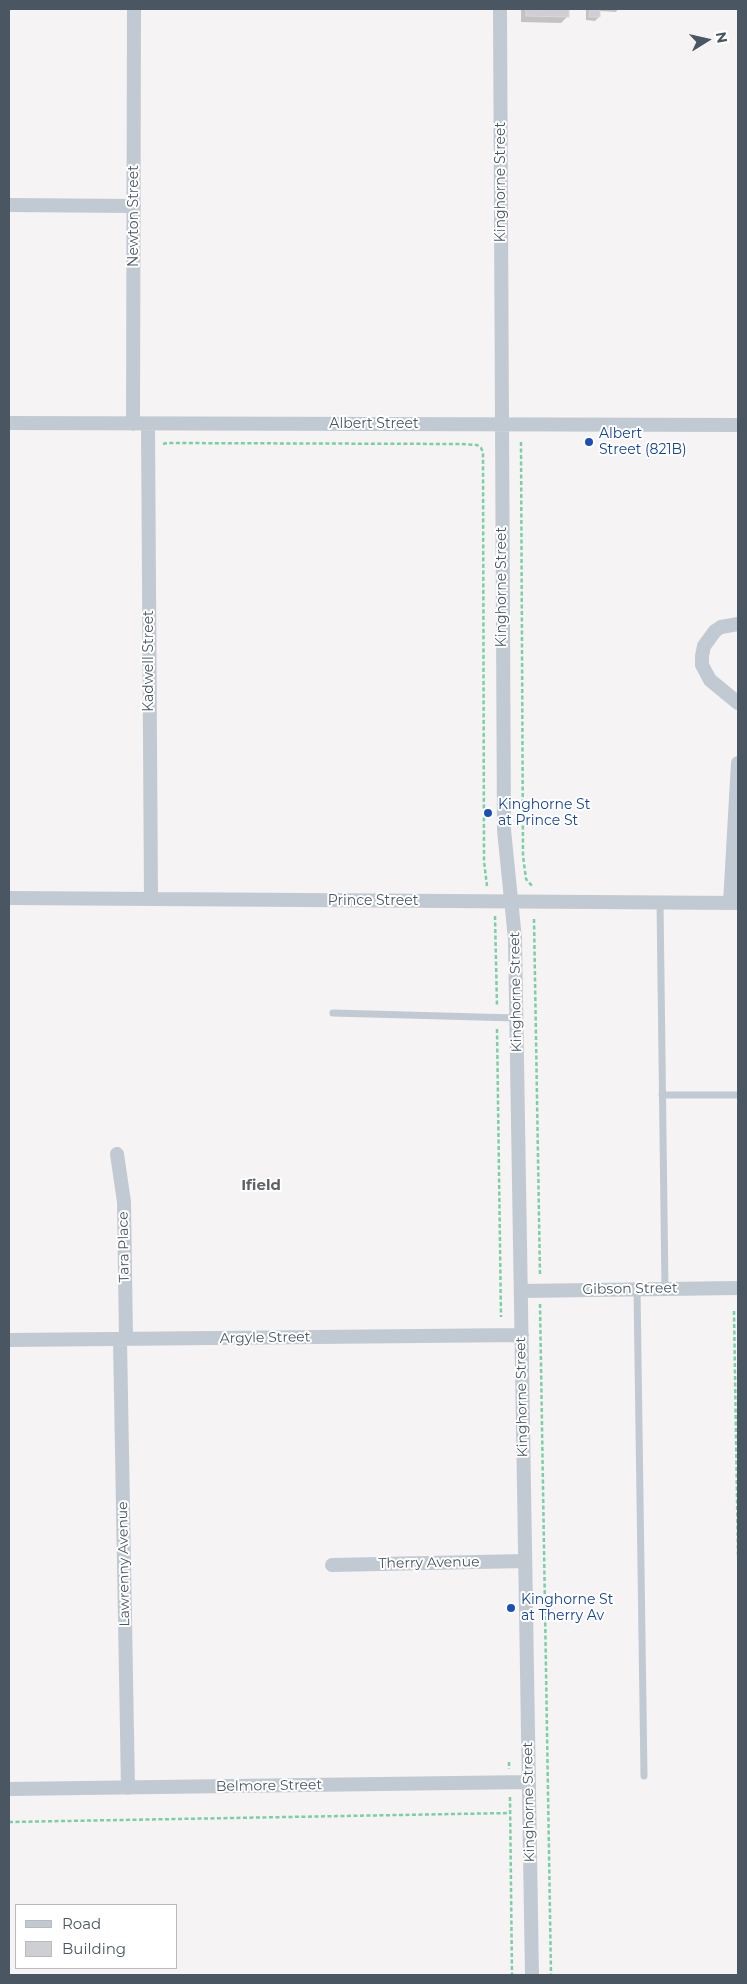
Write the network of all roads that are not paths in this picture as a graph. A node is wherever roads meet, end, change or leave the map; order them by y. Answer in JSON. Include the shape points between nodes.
{"nodes":[{"id":1,"x":134,"y":9,"type":"edge"},
{"id":2,"x":500,"y":9,"type":"edge"},
{"id":3,"x":9,"y":205,"type":"edge"},
{"id":4,"x":134,"y":206,"type":"junction"},
{"id":5,"x":9,"y":423,"type":"edge"},
{"id":6,"x":133,"y":424,"type":"junction"},
{"id":7,"x":148,"y":424,"type":"junction"},
{"id":8,"x":501,"y":424,"type":"junction"},
{"id":9,"x":738,"y":425,"type":"edge"},
{"id":10,"x":738,"y":624,"type":"edge"},
{"id":11,"x":738,"y":702,"type":"edge"},
{"id":12,"x":738,"y":763,"type":"edge"},
{"id":13,"x":9,"y":898,"type":"edge"},
{"id":14,"x":151,"y":899,"type":"junction"},
{"id":15,"x":512,"y":902,"type":"junction"},
{"id":16,"x":660,"y":902,"type":"junction"},
{"id":17,"x":734,"y":903,"type":"edge"},
{"id":18,"x":333,"y":1013,"type":"dead end"},
{"id":19,"x":516,"y":1018,"type":"junction"},
{"id":20,"x":662,"y":1095,"type":"junction"},
{"id":21,"x":738,"y":1095,"type":"edge"},
{"id":22,"x":117,"y":1154,"type":"dead end"},
{"id":23,"x":738,"y":1288,"type":"edge"},
{"id":24,"x":636,"y":1289,"type":"junction"},
{"id":25,"x":665,"y":1289,"type":"junction"},
{"id":26,"x":521,"y":1291,"type":"junction"},
{"id":27,"x":522,"y":1335,"type":"junction"},
{"id":28,"x":123,"y":1339,"type":"junction"},
{"id":29,"x":9,"y":1340,"type":"edge"},
{"id":30,"x":525,"y":1561,"type":"junction"},
{"id":31,"x":332,"y":1565,"type":"dead end"},
{"id":32,"x":644,"y":1776,"type":"dead end"},
{"id":33,"x":528,"y":1782,"type":"junction"},
{"id":34,"x":128,"y":1788,"type":"junction"},
{"id":35,"x":9,"y":1789,"type":"edge"},
{"id":36,"x":532,"y":1975,"type":"edge"}],
"edges":[{"from":1,"to":4,"type":"street","name":"Newton Street"},
{"from":2,"to":8,"type":"street","name":"Kinghorne Street"},
{"from":3,"to":4,"type":"street"},
{"from":4,"to":6,"type":"street","name":"Newton Street"},
{"from":5,"to":6,"type":"street","name":"Albert Street"},
{"from":6,"to":7,"type":"street","name":"Albert Street"},
{"from":7,"to":8,"type":"street","name":"Albert Street"},
{"from":7,"to":14,"type":"street","name":"Kadwell Street"},
{"from":8,"to":9,"type":"street","name":"Albert Street"},
{"from":8,"to":15,"type":"street","name":"Kinghorne Street","via":[[504,830]]},
{"from":10,"to":11,"type":"street","via":[[715,631],[704,646],[702,665],[710,680]]},
{"from":12,"to":17,"type":"street"},
{"from":13,"to":14,"type":"street","name":"Prince Street"},
{"from":14,"to":15,"type":"street","name":"Prince Street"},
{"from":15,"to":16,"type":"street","name":"Prince Street"},
{"from":15,"to":19,"type":"street","name":"Kinghorne Street"},
{"from":16,"to":17,"type":"street","name":"Prince Street"},
{"from":16,"to":20,"type":"lane"},
{"from":18,"to":19,"type":"lane"},
{"from":19,"to":26,"type":"street","name":"Kinghorne Street"},
{"from":20,"to":21,"type":"lane"},
{"from":20,"to":25,"type":"lane"},
{"from":22,"to":28,"type":"street","name":"Tara Place","via":[[124,1202]]},
{"from":23,"to":25,"type":"street","name":"Gibson Street"},
{"from":24,"to":25,"type":"street","name":"Gibson Street"},
{"from":24,"to":26,"type":"street","name":"Gibson Street"},
{"from":24,"to":32,"type":"lane"},
{"from":26,"to":27,"type":"street","name":"Kinghorne Street"},
{"from":27,"to":28,"type":"street","name":"Argyle Street"},
{"from":27,"to":30,"type":"street","name":"Kinghorne Street"},
{"from":28,"to":29,"type":"street","name":"Argyle Street"},
{"from":28,"to":34,"type":"street","name":"Lawrenny Avenue"},
{"from":30,"to":31,"type":"street","name":"Therry Avenue"},
{"from":30,"to":33,"type":"street","name":"Kinghorne Street"},
{"from":33,"to":34,"type":"street","name":"Belmore Street"},
{"from":33,"to":36,"type":"street","name":"Kinghorne Street"},
{"from":34,"to":35,"type":"street","name":"Belmore Street"}]}
